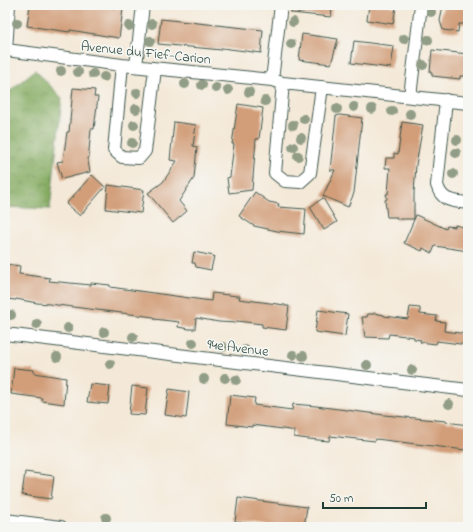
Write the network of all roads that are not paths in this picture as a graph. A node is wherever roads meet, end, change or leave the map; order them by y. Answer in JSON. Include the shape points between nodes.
{"nodes":[{"id":1,"x":9,"y":5,"type":"edge"},
{"id":2,"x":143,"y":5,"type":"edge"},
{"id":3,"x":281,"y":5,"type":"edge"},
{"id":4,"x":421,"y":5,"type":"edge"},
{"id":5,"x":6,"y":50,"type":"edge"},
{"id":6,"x":122,"y":65,"type":"junction"},
{"id":7,"x":136,"y":66,"type":"junction"},
{"id":8,"x":156,"y":69,"type":"junction"},
{"id":9,"x":277,"y":82,"type":"junction"},
{"id":10,"x":322,"y":87,"type":"junction"},
{"id":11,"x":410,"y":96,"type":"junction"},
{"id":12,"x":446,"y":100,"type":"junction"},
{"id":13,"x":468,"y":103,"type":"edge"},
{"id":14,"x":468,"y":203,"type":"edge"},
{"id":15,"x":5,"y":334,"type":"edge"},
{"id":16,"x":468,"y":390,"type":"edge"},
{"id":17,"x":5,"y":520,"type":"edge"},
{"id":18,"x":61,"y":527,"type":"edge"}],
"edges":[{"from":1,"to":5,"type":"street"},
{"from":2,"to":7,"type":"street"},
{"from":3,"to":9,"type":"street"},
{"from":4,"to":11,"type":"street"},
{"from":5,"to":6,"type":"street","name":"Avenue du Fief-Carion"},
{"from":6,"to":7,"type":"street","name":"Avenue du Fief-Carion"},
{"from":6,"to":8,"type":"street","via":[[114,150],[122,157],[139,158],[145,151]]},
{"from":7,"to":8,"type":"street","name":"Avenue du Fief-Carion"},
{"from":8,"to":9,"type":"street","name":"Avenue du Fief-Carion"},
{"from":9,"to":10,"type":"street","name":"Avenue du Fief-Carion"},
{"from":9,"to":10,"type":"street","via":[[275,173],[285,181],[300,182],[310,173]]},
{"from":10,"to":11,"type":"street","name":"Avenue du Fief-Carion"},
{"from":11,"to":12,"type":"street","name":"Avenue du Fief-Carion"},
{"from":12,"to":13,"type":"street","name":"Avenue du Fief-Carion"},
{"from":12,"to":14,"type":"street","via":[[437,186],[439,193],[446,200]]},
{"from":15,"to":16,"type":"street","name":"94e Avenue"},
{"from":17,"to":18,"type":"street"}]}
